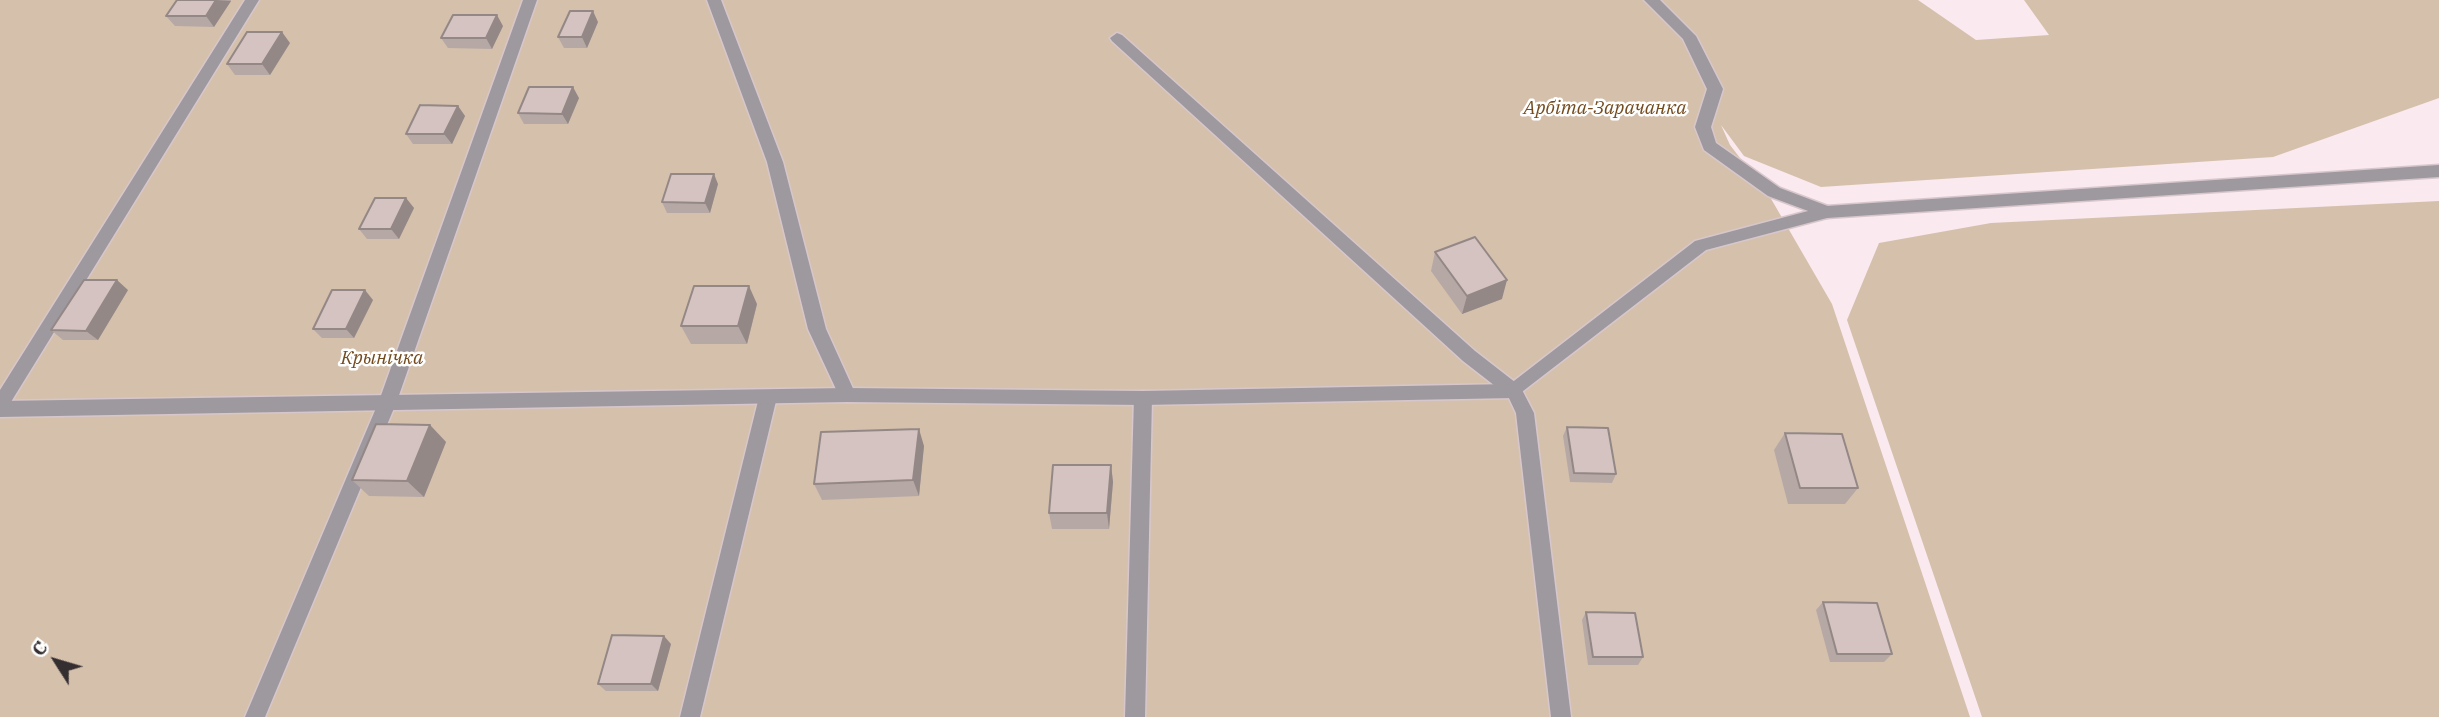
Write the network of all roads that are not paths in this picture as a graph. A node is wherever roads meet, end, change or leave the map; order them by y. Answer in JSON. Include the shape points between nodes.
{"nodes":[{"id":1,"x":252,"y":0,"type":"edge"},
{"id":2,"x":530,"y":0,"type":"edge"},
{"id":3,"x":714,"y":0,"type":"edge"},
{"id":4,"x":1651,"y":0,"type":"edge"},
{"id":5,"x":1117,"y":38,"type":"dead end"},
{"id":6,"x":2439,"y":171,"type":"edge"},
{"id":7,"x":1827,"y":212,"type":"junction"},
{"id":8,"x":1514,"y":391,"type":"junction"},
{"id":9,"x":847,"y":395,"type":"junction"},
{"id":10,"x":768,"y":397,"type":"junction"},
{"id":11,"x":1143,"y":398,"type":"junction"},
{"id":12,"x":388,"y":401,"type":"junction"},
{"id":13,"x":0,"y":407,"type":"edge"},
{"id":14,"x":255,"y":717,"type":"edge"},
{"id":15,"x":690,"y":717,"type":"edge"},
{"id":16,"x":1135,"y":717,"type":"edge"},
{"id":17,"x":1561,"y":717,"type":"edge"}],
"edges":[{"from":1,"to":13,"type":"street"},
{"from":2,"to":12,"type":"street"},
{"from":3,"to":9,"type":"street","via":[[775,162],[817,329]]},
{"from":4,"to":7,"type":"street","via":[[1689,36],[1715,89],[1703,127],[1709,146],[1774,192]]},
{"from":5,"to":8,"type":"street","via":[[1469,356]]},
{"from":6,"to":7,"type":"street"},
{"from":7,"to":8,"type":"street","via":[[1701,245]]},
{"from":8,"to":11,"type":"street"},
{"from":8,"to":17,"type":"street","via":[[1525,413]]},
{"from":9,"to":10,"type":"street"},
{"from":9,"to":11,"type":"street"},
{"from":10,"to":12,"type":"street"},
{"from":10,"to":15,"type":"street"},
{"from":11,"to":16,"type":"street"},
{"from":12,"to":13,"type":"street"},
{"from":12,"to":14,"type":"street"}]}
